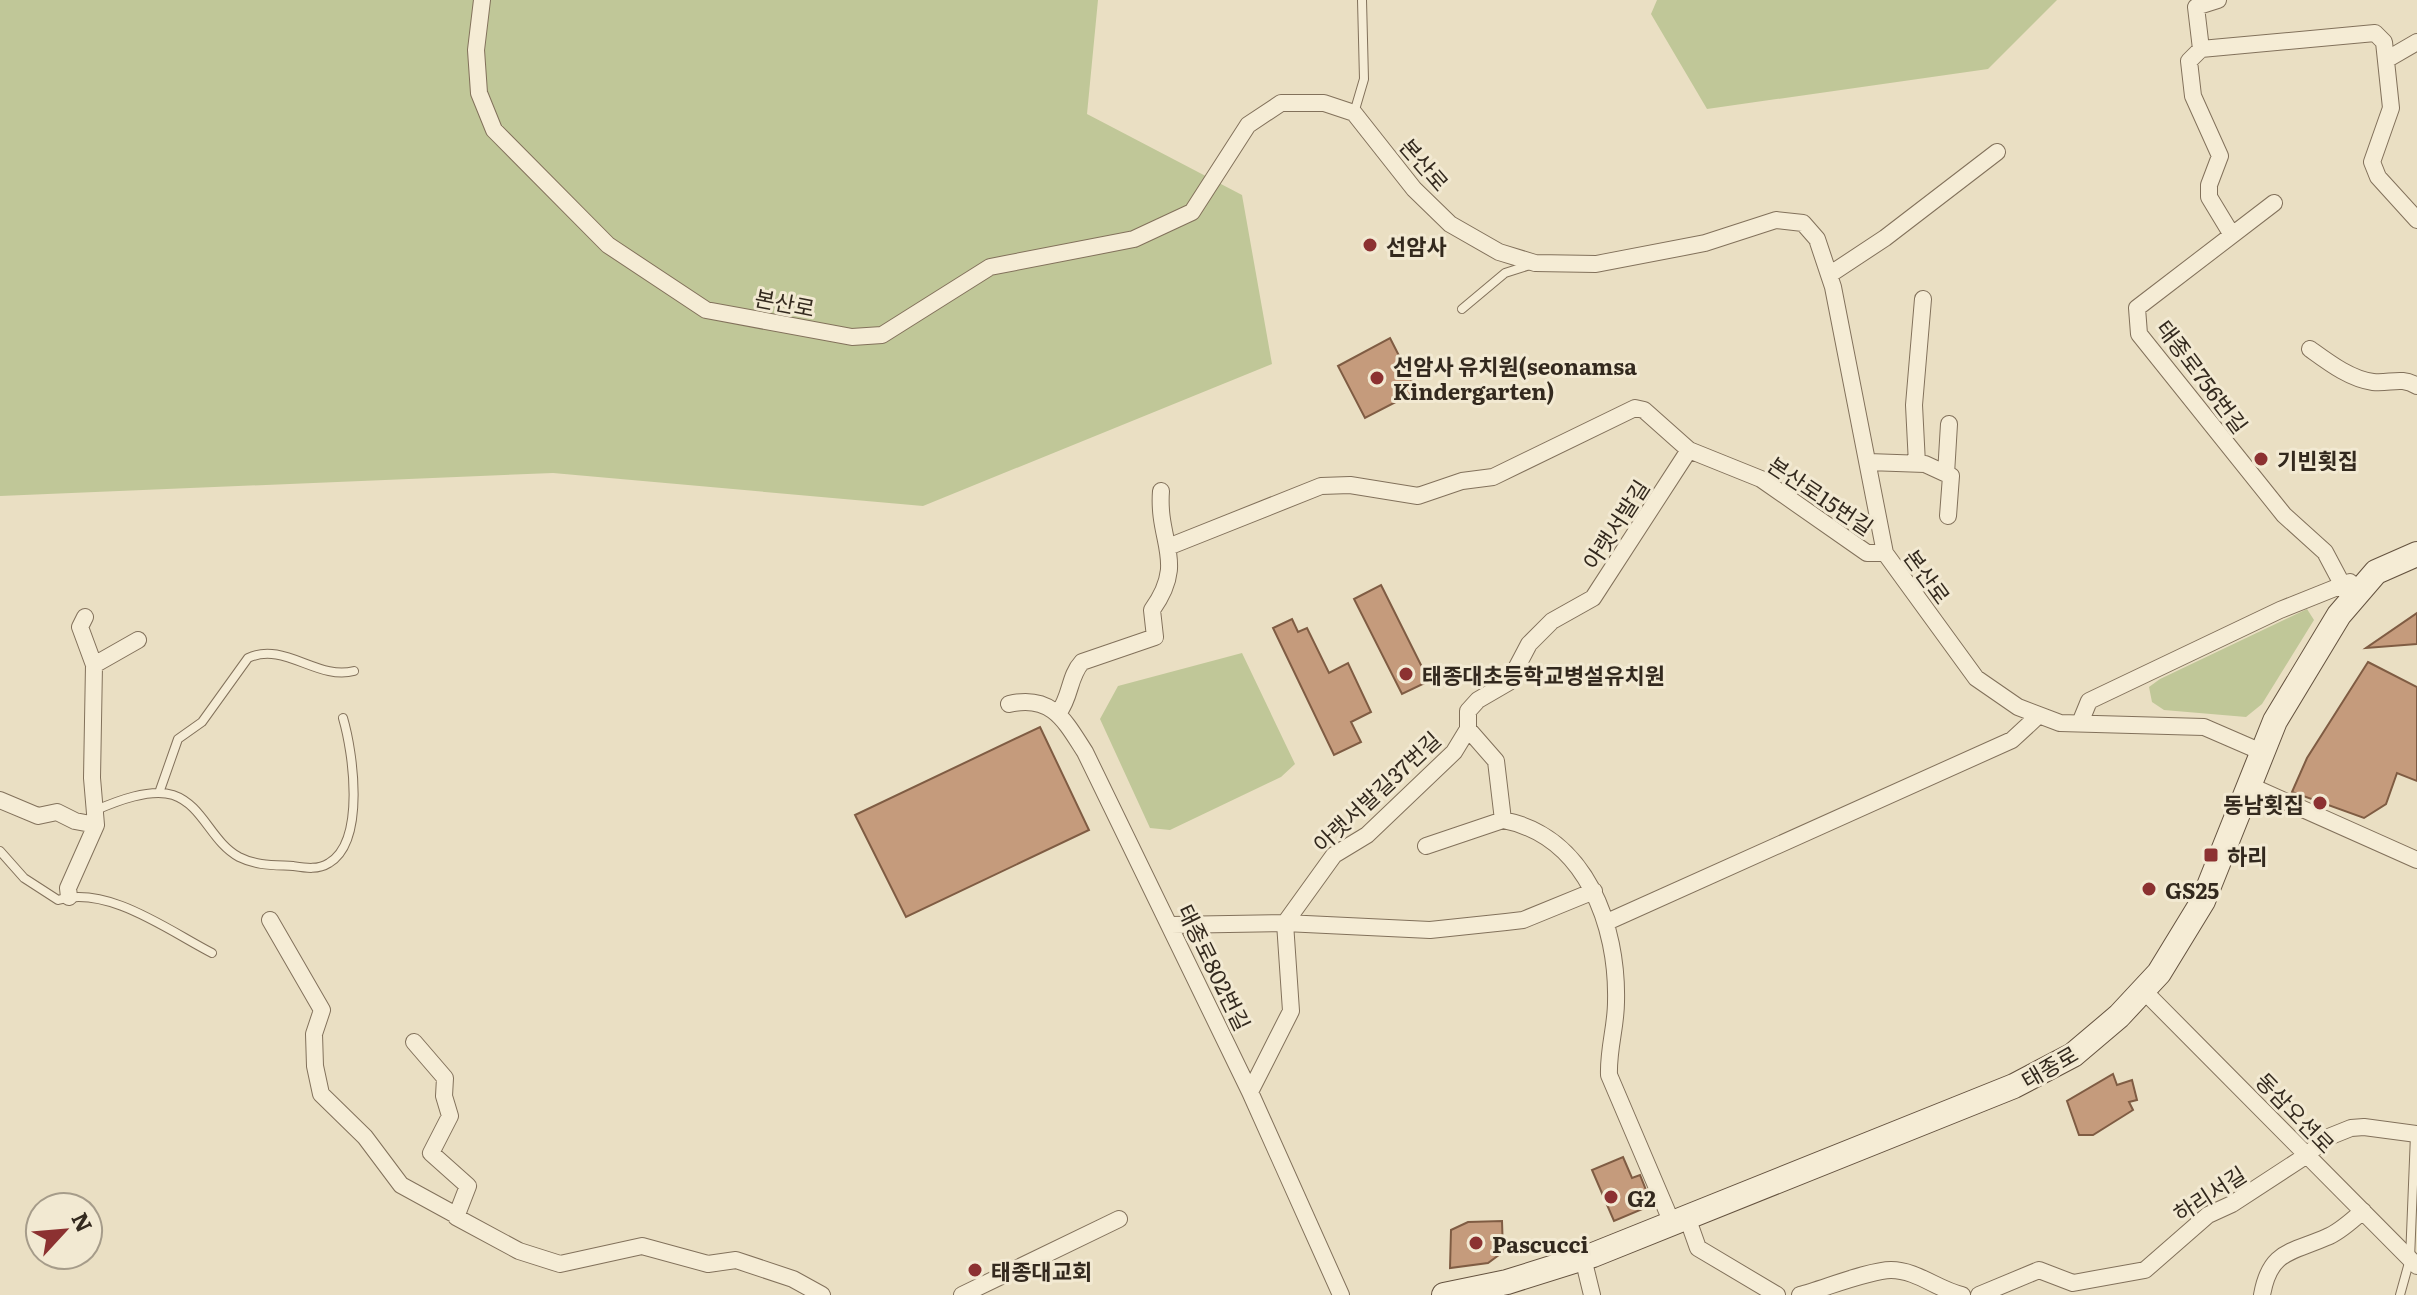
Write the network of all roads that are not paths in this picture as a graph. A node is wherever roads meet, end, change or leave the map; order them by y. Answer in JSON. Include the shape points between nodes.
{"nodes":[{"id":1,"x":482,"y":0,"type":"edge"},
{"id":2,"x":1362,"y":0,"type":"edge"},
{"id":3,"x":2218,"y":0,"type":"edge"},
{"id":4,"x":2417,"y":42,"type":"edge"},
{"id":5,"x":2201,"y":49,"type":"junction"},
{"id":6,"x":2386,"y":60,"type":"junction"},
{"id":7,"x":1354,"y":113,"type":"junction"},
{"id":8,"x":1997,"y":152,"type":"dead end"},
{"id":9,"x":2274,"y":203,"type":"dead end"},
{"id":10,"x":2417,"y":220,"type":"edge"},
{"id":11,"x":2232,"y":235,"type":"junction"},
{"id":12,"x":1535,"y":263,"type":"junction"},
{"id":13,"x":1829,"y":275,"type":"junction"},
{"id":14,"x":1923,"y":299,"type":"dead end"},
{"id":15,"x":1462,"y":309,"type":"dead end"},
{"id":16,"x":2310,"y":349,"type":"dead end"},
{"id":17,"x":2417,"y":386,"type":"edge"},
{"id":18,"x":1949,"y":424,"type":"dead end"},
{"id":19,"x":1689,"y":450,"type":"junction"},
{"id":20,"x":1868,"y":462,"type":"junction"},
{"id":21,"x":1917,"y":464,"type":"junction"},
{"id":22,"x":1946,"y":474,"type":"junction"},
{"id":23,"x":1161,"y":491,"type":"dead end"},
{"id":24,"x":1948,"y":516,"type":"dead end"},
{"id":25,"x":1168,"y":547,"type":"junction"},
{"id":26,"x":1885,"y":553,"type":"junction"},
{"id":27,"x":2417,"y":554,"type":"edge"},
{"id":28,"x":2346,"y":593,"type":"junction"},
{"id":29,"x":85,"y":617,"type":"dead end"},
{"id":30,"x":138,"y":640,"type":"dead end"},
{"id":31,"x":94,"y":665,"type":"junction"},
{"id":32,"x":354,"y":671,"type":"dead end"},
{"id":33,"x":1009,"y":704,"type":"dead end"},
{"id":34,"x":1468,"y":711,"type":"joint"},
{"id":35,"x":1059,"y":712,"type":"junction"},
{"id":36,"x":2039,"y":715,"type":"junction"},
{"id":37,"x":343,"y":718,"type":"dead end"},
{"id":38,"x":2080,"y":723,"type":"junction"},
{"id":39,"x":1468,"y":729,"type":"junction"},
{"id":40,"x":2264,"y":753,"type":"junction"},
{"id":41,"x":2251,"y":786,"type":"junction"},
{"id":42,"x":159,"y":793,"type":"junction"},
{"id":43,"x":0,"y":800,"type":"edge"},
{"id":44,"x":96,"y":817,"type":"junction"},
{"id":45,"x":1503,"y":820,"type":"junction"},
{"id":46,"x":1426,"y":846,"type":"dead end"},
{"id":47,"x":0,"y":851,"type":"edge"},
{"id":48,"x":2417,"y":860,"type":"edge"},
{"id":49,"x":1594,"y":891,"type":"junction"},
{"id":50,"x":69,"y":897,"type":"junction"},
{"id":51,"x":270,"y":920,"type":"dead end"},
{"id":52,"x":1607,"y":922,"type":"junction"},
{"id":53,"x":1285,"y":923,"type":"junction"},
{"id":54,"x":1171,"y":925,"type":"junction"},
{"id":55,"x":212,"y":953,"type":"dead end"},
{"id":56,"x":2143,"y":990,"type":"junction"},
{"id":57,"x":414,"y":1042,"type":"dead end"},
{"id":58,"x":1250,"y":1092,"type":"junction"},
{"id":59,"x":2416,"y":1134,"type":"edge"},
{"id":60,"x":2307,"y":1155,"type":"junction"},
{"id":61,"x":2363,"y":1211,"type":"junction"},
{"id":62,"x":454,"y":1214,"type":"junction"},
{"id":63,"x":1119,"y":1219,"type":"dead end"},
{"id":64,"x":1679,"y":1220,"type":"junction"},
{"id":65,"x":1583,"y":1258,"type":"junction"},
{"id":66,"x":2414,"y":1262,"type":"edge"},
{"id":67,"x":1509,"y":1289,"type":"edge"},
{"id":68,"x":2068,"y":1289,"type":"edge"},
{"id":69,"x":965,"y":1294,"type":"edge"},
{"id":70,"x":822,"y":1295,"type":"edge"},
{"id":71,"x":1341,"y":1295,"type":"edge"},
{"id":72,"x":1444,"y":1295,"type":"edge"},
{"id":73,"x":1592,"y":1295,"type":"edge"},
{"id":74,"x":1777,"y":1295,"type":"edge"},
{"id":75,"x":1800,"y":1295,"type":"edge"},
{"id":76,"x":1962,"y":1295,"type":"edge"},
{"id":77,"x":1979,"y":1295,"type":"edge"},
{"id":78,"x":2262,"y":1295,"type":"edge"},
{"id":79,"x":2400,"y":1295,"type":"edge"}],
"edges":[{"from":1,"to":7,"type":"street","name":"본산로","via":[[476,50],[479,93],[494,130],[608,245],[706,310],[852,337],[882,335],[990,267],[1134,239],[1192,212],[1248,125],[1281,103],[1324,103]]},
{"from":2,"to":7,"type":"lane","via":[[1364,79]]},
{"from":3,"to":5,"type":"street","via":[[2196,7]]},
{"from":4,"to":6,"type":"street"},
{"from":5,"to":6,"type":"street","via":[[2375,33],[2384,42]]},
{"from":5,"to":11,"type":"street","via":[[2189,61],[2193,96],[2220,156],[2209,197]]},
{"from":6,"to":10,"type":"street","via":[[2391,108],[2372,162],[2378,177]]},
{"from":7,"to":12,"type":"street","name":"본산로","via":[[1414,189],[1450,224],[1499,252]]},
{"from":8,"to":13,"type":"street"},
{"from":9,"to":11,"type":"street","name":"태종로756번길"},
{"from":11,"to":28,"type":"street","name":"태종로756번길","via":[[2137,308],[2139,334],[2284,515],[2325,552]]},
{"from":12,"to":13,"type":"street","name":"본산로","via":[[1596,264],[1705,243],[1776,220],[1803,223],[1817,239]]},
{"from":12,"to":15,"type":"lane","via":[[1505,273]]},
{"from":13,"to":20,"type":"street","name":"본산로"},
{"from":14,"to":21,"type":"street","via":[[1914,405]]},
{"from":16,"to":17,"type":"street","via":[[2332,366],[2371,382],[2400,379]]},
{"from":18,"to":22,"type":"street"},
{"from":19,"to":25,"type":"street","name":"본산로15번길","via":[[1635,408],[1493,477],[1418,496],[1321,486]]},
{"from":19,"to":26,"type":"street","name":"본산로15번길","via":[[1761,479],[1867,553]]},
{"from":19,"to":34,"type":"street","name":"아랫서발길","via":[[1593,598],[1552,621],[1529,644],[1509,682]]},
{"from":20,"to":21,"type":"street"},
{"from":20,"to":26,"type":"street","name":"본산로"},
{"from":21,"to":22,"type":"street"},
{"from":22,"to":24,"type":"street","via":[[1951,476]]},
{"from":23,"to":25,"type":"street","via":[[1159,515]]},
{"from":25,"to":35,"type":"street","via":[[1172,568],[1152,610],[1155,637],[1082,662]]},
{"from":26,"to":36,"type":"street","name":"본산로","via":[[1976,678]]},
{"from":27,"to":28,"type":"main road","name":"태종로"},
{"from":28,"to":38,"type":"street","via":[[2280,610],[2089,701]]},
{"from":28,"to":40,"type":"main road","name":"태종로","via":[[2275,721]]},
{"from":29,"to":31,"type":"street","via":[[80,627]]},
{"from":30,"to":31,"type":"street"},
{"from":31,"to":44,"type":"street"},
{"from":32,"to":42,"type":"lane","via":[[339,675],[260,653],[248,658],[202,722],[178,739]]},
{"from":33,"to":35,"type":"street","via":[[1025,700]]},
{"from":34,"to":39,"type":"street","name":"아랫서발길37번길"},
{"from":35,"to":54,"type":"street","name":"태종로802번길","via":[[1085,752]]},
{"from":36,"to":38,"type":"street","name":"본산로"},
{"from":36,"to":52,"type":"street","via":[[2012,740]]},
{"from":37,"to":42,"type":"lane","via":[[353,751],[351,817],[344,849],[329,863],[311,869],[258,865],[223,845],[192,805]]},
{"from":38,"to":40,"type":"street","name":"본산로","via":[[2204,727]]},
{"from":39,"to":45,"type":"street","via":[[1496,761]]},
{"from":39,"to":53,"type":"street","name":"아랫서발길37번길","via":[[1454,752],[1367,835],[1334,855]]},
{"from":40,"to":41,"type":"main road","name":"태종로"},
{"from":41,"to":48,"type":"street"},
{"from":41,"to":56,"type":"main road","name":"태종로","via":[[2203,901],[2172,955]]},
{"from":42,"to":44,"type":"lane"},
{"from":43,"to":44,"type":"street","via":[[38,816],[57,812],[75,821]]},
{"from":44,"to":50,"type":"street"},
{"from":45,"to":46,"type":"street"},
{"from":45,"to":49,"type":"street","via":[[1559,847],[1586,874]]},
{"from":47,"to":50,"type":"lane","via":[[43,892],[58,900]]},
{"from":49,"to":52,"type":"street"},
{"from":49,"to":53,"type":"street","via":[[1523,920],[1491,924],[1430,930]]},
{"from":50,"to":55,"type":"lane","via":[[128,910]]},
{"from":51,"to":62,"type":"street","via":[[322,1010],[314,1034],[321,1094],[365,1137],[401,1185]]},
{"from":52,"to":64,"type":"street","via":[[1616,1002],[1609,1075]]},
{"from":53,"to":54,"type":"street"},
{"from":53,"to":58,"type":"street","via":[[1291,1011]]},
{"from":54,"to":58,"type":"street","name":"태종로802번길"},
{"from":56,"to":60,"type":"street","name":"동삼오션로"},
{"from":56,"to":64,"type":"main road","name":"태종로","via":[[2073,1055],[2014,1086]]},
{"from":57,"to":62,"type":"street","via":[[445,1078],[450,1116],[431,1153],[468,1186]]},
{"from":58,"to":71,"type":"street","name":"태종로802번길"},
{"from":59,"to":60,"type":"street","name":"하리서길","via":[[2351,1128],[2326,1138]]},
{"from":59,"to":66,"type":"lane"},
{"from":60,"to":61,"type":"street","name":"동삼오션로"},
{"from":60,"to":68,"type":"street","name":"하리서길","via":[[2208,1215],[2145,1270]]},
{"from":61,"to":66,"type":"street","name":"동삼오션로"},
{"from":61,"to":78,"type":"street","via":[[2331,1236],[2282,1254],[2265,1278]]},
{"from":62,"to":70,"type":"street","via":[[519,1251],[560,1264],[642,1246],[708,1264],[736,1260]]},
{"from":63,"to":69,"type":"street"},
{"from":64,"to":65,"type":"main road","name":"태종로"},
{"from":64,"to":74,"type":"street","via":[[1698,1248]]},
{"from":65,"to":67,"type":"main road","name":"태종로"},
{"from":65,"to":73,"type":"street"},
{"from":66,"to":79,"type":"lane"},
{"from":67,"to":72,"type":"main road","name":"태종로"},
{"from":68,"to":77,"type":"street","name":"하리서길","via":[[2039,1270]]},
{"from":75,"to":76,"type":"street","via":[[1891,1270]]}]}
